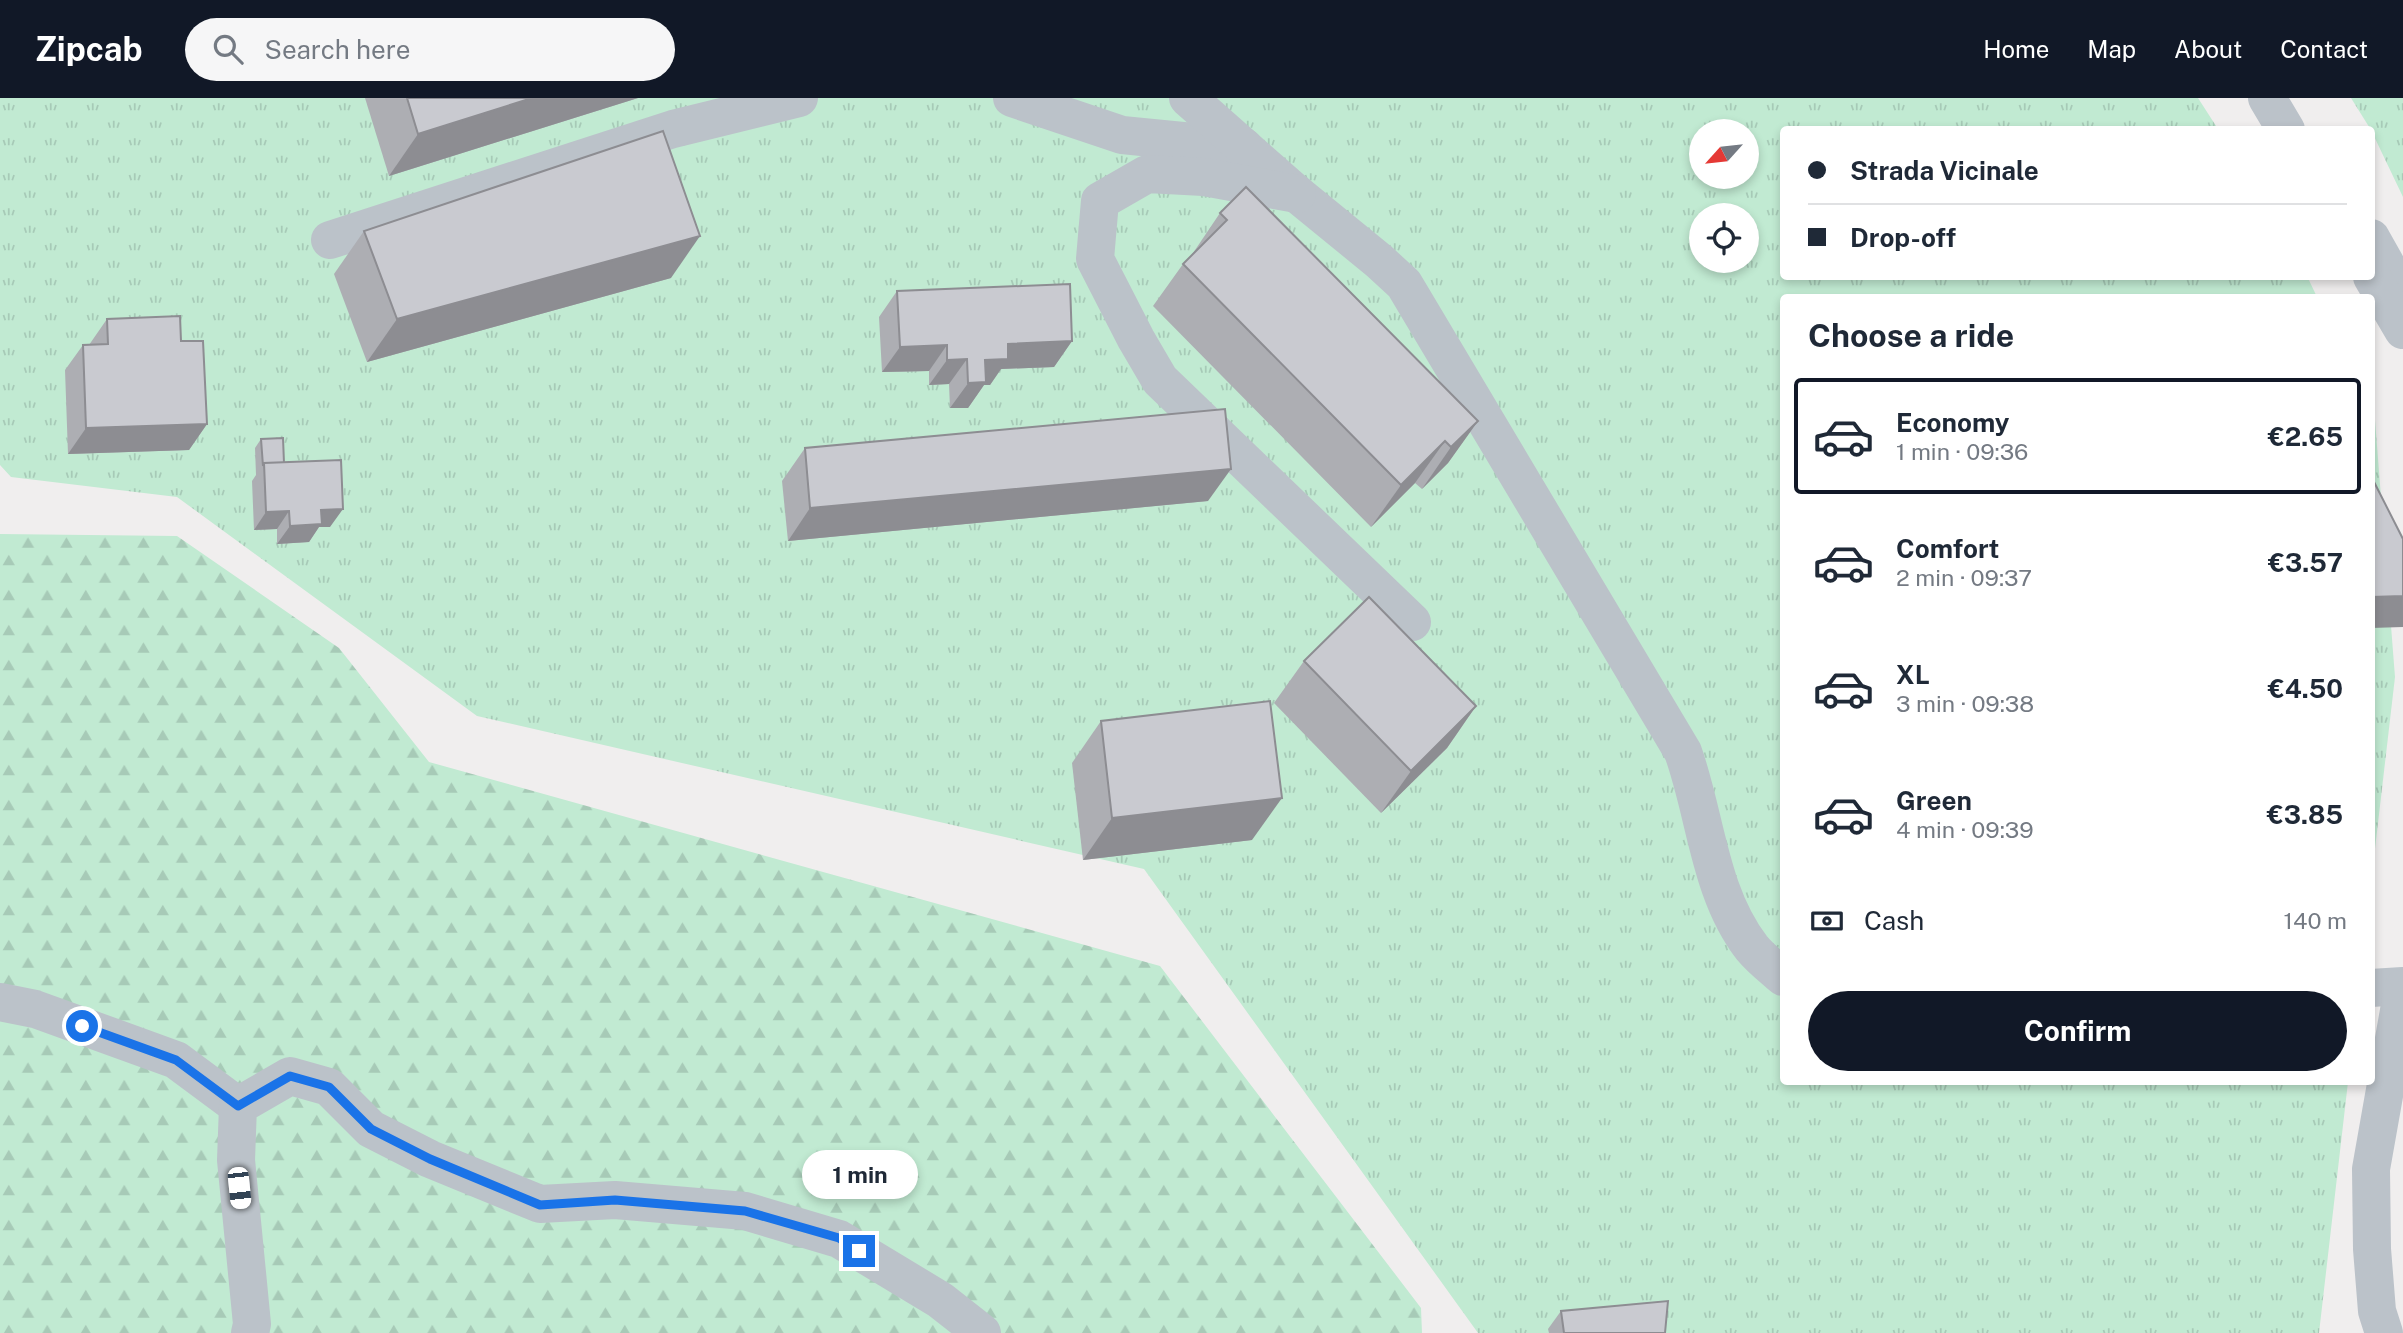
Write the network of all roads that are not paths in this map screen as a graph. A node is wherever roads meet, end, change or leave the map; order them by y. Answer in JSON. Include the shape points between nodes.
{"nodes":[{"id":1,"x":799,"y":98,"type":"edge"},
{"id":2,"x":1012,"y":98,"type":"edge"},
{"id":3,"x":1188,"y":98,"type":"edge"},
{"id":4,"x":2267,"y":98,"type":"edge"},
{"id":5,"x":2288,"y":98,"type":"edge"},
{"id":6,"x":2284,"y":126,"type":"edge"},
{"id":7,"x":2305,"y":126,"type":"edge"},
{"id":8,"x":1244,"y":147,"type":"junction"},
{"id":9,"x":1297,"y":194,"type":"junction"},
{"id":10,"x":330,"y":240,"type":"dead end"},
{"id":11,"x":2375,"y":245,"type":"edge"},
{"id":12,"x":2374,"y":280,"type":"edge"},
{"id":13,"x":2403,"y":295,"type":"edge"},
{"id":14,"x":2403,"y":330,"type":"edge"},
{"id":15,"x":1412,"y":622,"type":"dead end"},
{"id":16,"x":1780,"y":974,"type":"edge"},
{"id":17,"x":2403,"y":987,"type":"edge"},
{"id":18,"x":2375,"y":988,"type":"edge"},
{"id":19,"x":0,"y":1002,"type":"edge"},
{"id":20,"x":2403,"y":1104,"type":"edge"},
{"id":21,"x":238,"y":1106,"type":"junction"},
{"id":22,"x":2403,"y":1325,"type":"edge"},
{"id":23,"x":250,"y":1333,"type":"edge"},
{"id":24,"x":982,"y":1333,"type":"edge"},
{"id":25,"x":2384,"y":1333,"type":"edge"}],
"edges":[{"from":1,"to":10,"type":"street","via":[[673,129]]},
{"from":2,"to":8,"type":"street","via":[[1122,135]]},
{"from":3,"to":8,"type":"street"},
{"from":4,"to":6,"type":"street"},
{"from":5,"to":7,"type":"street"},
{"from":8,"to":9,"type":"street"},
{"from":9,"to":15,"type":"street","via":[[1204,177],[1147,174],[1100,201],[1095,259],[1160,380]]},
{"from":9,"to":16,"type":"street","via":[[1404,284],[1683,752],[1712,860],[1737,925],[1753,949]]},
{"from":11,"to":13,"type":"street"},
{"from":12,"to":14,"type":"street"},
{"from":17,"to":18,"type":"street"},
{"from":17,"to":25,"type":"street","via":[[2371,1169],[2373,1261],[2377,1311]]},
{"from":19,"to":21,"type":"street","via":[[35,1009],[176,1060]]},
{"from":20,"to":22,"type":"street","via":[[2391,1181],[2396,1307]]},
{"from":21,"to":23,"type":"street","via":[[236,1160]]},
{"from":21,"to":24,"type":"street","via":[[290,1076],[329,1087],[371,1129],[540,1205],[615,1200],[745,1211],[839,1238],[940,1300]]}]}
